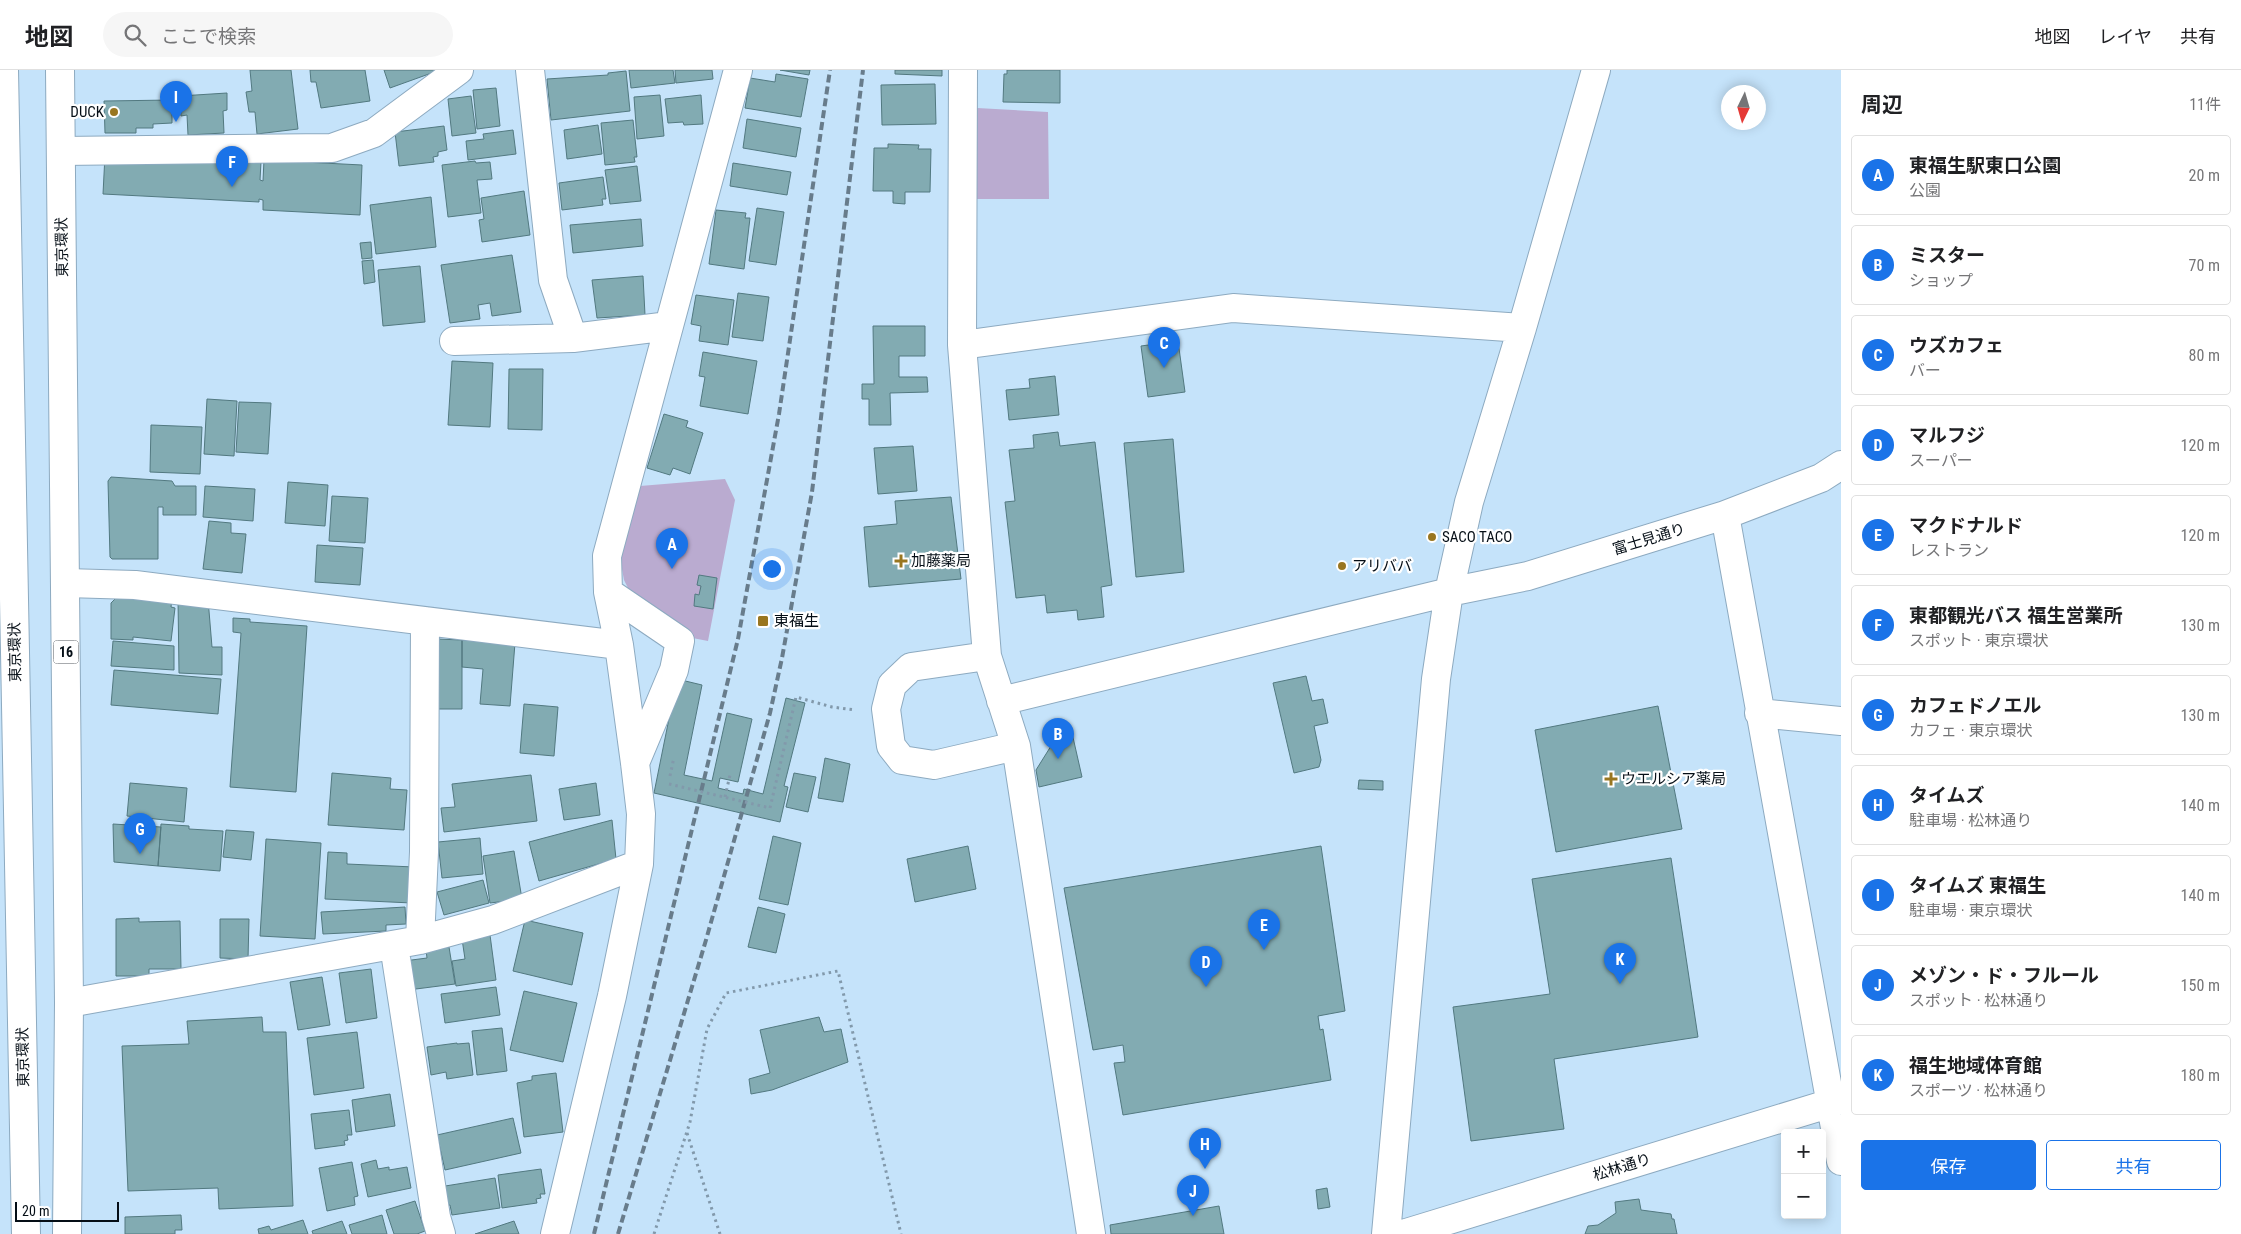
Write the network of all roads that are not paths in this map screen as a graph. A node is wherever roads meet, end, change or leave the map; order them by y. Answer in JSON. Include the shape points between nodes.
{"nodes":[{"id":1,"x":4,"y":70,"type":"edge"},
{"id":2,"x":60,"y":70,"type":"edge"},
{"id":3,"x":459,"y":70,"type":"edge"},
{"id":4,"x":530,"y":70,"type":"edge"},
{"id":5,"x":738,"y":70,"type":"edge"},
{"id":6,"x":963,"y":70,"type":"edge"},
{"id":7,"x":1596,"y":70,"type":"edge"},
{"id":8,"x":61,"y":151,"type":"junction"},
{"id":9,"x":669,"y":326,"type":"junction"},
{"id":10,"x":1522,"y":328,"type":"junction"},
{"id":11,"x":573,"y":338,"type":"junction"},
{"id":12,"x":454,"y":341,"type":"dead end"},
{"id":13,"x":962,"y":344,"type":"junction"},
{"id":14,"x":1841,"y":465,"type":"edge"},
{"id":15,"x":1725,"y":515,"type":"junction"},
{"id":16,"x":66,"y":583,"type":"junction"},
{"id":17,"x":608,"y":592,"type":"junction"},
{"id":18,"x":1449,"y":592,"type":"junction"},
{"id":19,"x":425,"y":621,"type":"junction"},
{"id":20,"x":620,"y":645,"type":"junction"},
{"id":21,"x":987,"y":656,"type":"junction"},
{"id":22,"x":1001,"y":701,"type":"junction"},
{"id":23,"x":1759,"y":713,"type":"junction"},
{"id":24,"x":1841,"y":721,"type":"edge"},
{"id":25,"x":1016,"y":746,"type":"junction"},
{"id":26,"x":636,"y":764,"type":"junction"},
{"id":27,"x":639,"y":864,"type":"junction"},
{"id":28,"x":420,"y":940,"type":"junction"},
{"id":29,"x":394,"y":945,"type":"junction"},
{"id":30,"x":69,"y":1003,"type":"junction"},
{"id":31,"x":1837,"y":1102,"type":"edge"},
{"id":32,"x":1841,"y":1161,"type":"edge"},
{"id":33,"x":26,"y":1234,"type":"edge"},
{"id":34,"x":67,"y":1234,"type":"edge"},
{"id":35,"x":441,"y":1234,"type":"edge"},
{"id":36,"x":555,"y":1234,"type":"edge"},
{"id":37,"x":1091,"y":1234,"type":"edge"},
{"id":38,"x":1386,"y":1234,"type":"edge"},
{"id":39,"x":1404,"y":1234,"type":"edge"}],
"edges":[{"from":1,"to":33,"type":"main road","name":"東京環状"},
{"from":2,"to":8,"type":"main road","name":"東京環状","number":"16"},
{"from":3,"to":8,"type":"main road","via":[[374,133],[332,148]]},
{"from":4,"to":11,"type":"main road","via":[[553,280]]},
{"from":5,"to":9,"type":"main road"},
{"from":6,"to":13,"type":"main road"},
{"from":7,"to":10,"type":"main road"},
{"from":8,"to":16,"type":"main road","name":"東京環状","number":"16"},
{"from":9,"to":11,"type":"main road"},
{"from":9,"to":17,"type":"main road","via":[[607,556]]},
{"from":10,"to":13,"type":"main road","via":[[1233,308]]},
{"from":10,"to":18,"type":"main road","via":[[1469,502]]},
{"from":11,"to":12,"type":"main road"},
{"from":13,"to":21,"type":"main road"},
{"from":14,"to":15,"type":"main road","name":"富士見通り","via":[[1821,478]]},
{"from":15,"to":18,"type":"main road","name":"富士見通り","via":[[1528,576]]},
{"from":15,"to":23,"type":"main road"},
{"from":16,"to":19,"type":"main road","via":[[135,585]]},
{"from":16,"to":30,"type":"main road","name":"東京環状","number":"16"},
{"from":17,"to":20,"type":"main road"},
{"from":17,"to":26,"type":"main road","via":[[680,641],[674,670]]},
{"from":18,"to":22,"type":"main road","name":"富士見通り"},
{"from":18,"to":38,"type":"main road","via":[[1436,679]]},
{"from":19,"to":20,"type":"main road"},
{"from":19,"to":28,"type":"main road","via":[[424,852]]},
{"from":20,"to":26,"type":"main road"},
{"from":21,"to":22,"type":"main road"},
{"from":21,"to":25,"type":"main road","via":[[911,667],[892,685],[886,709],[891,746],[902,760],[934,765]]},
{"from":22,"to":25,"type":"main road"},
{"from":23,"to":24,"type":"main road"},
{"from":23,"to":31,"type":"main road"},
{"from":25,"to":37,"type":"main road"},
{"from":26,"to":27,"type":"main road"},
{"from":27,"to":28,"type":"main road","via":[[493,920]]},
{"from":27,"to":36,"type":"main road","via":[[612,996]]},
{"from":28,"to":29,"type":"main road"},
{"from":29,"to":30,"type":"main road"},
{"from":29,"to":35,"type":"main road"},
{"from":30,"to":34,"type":"main road","name":"東京環状","number":"16"},
{"from":31,"to":32,"type":"main road"},
{"from":31,"to":39,"type":"main road","name":"松林通り"}]}
